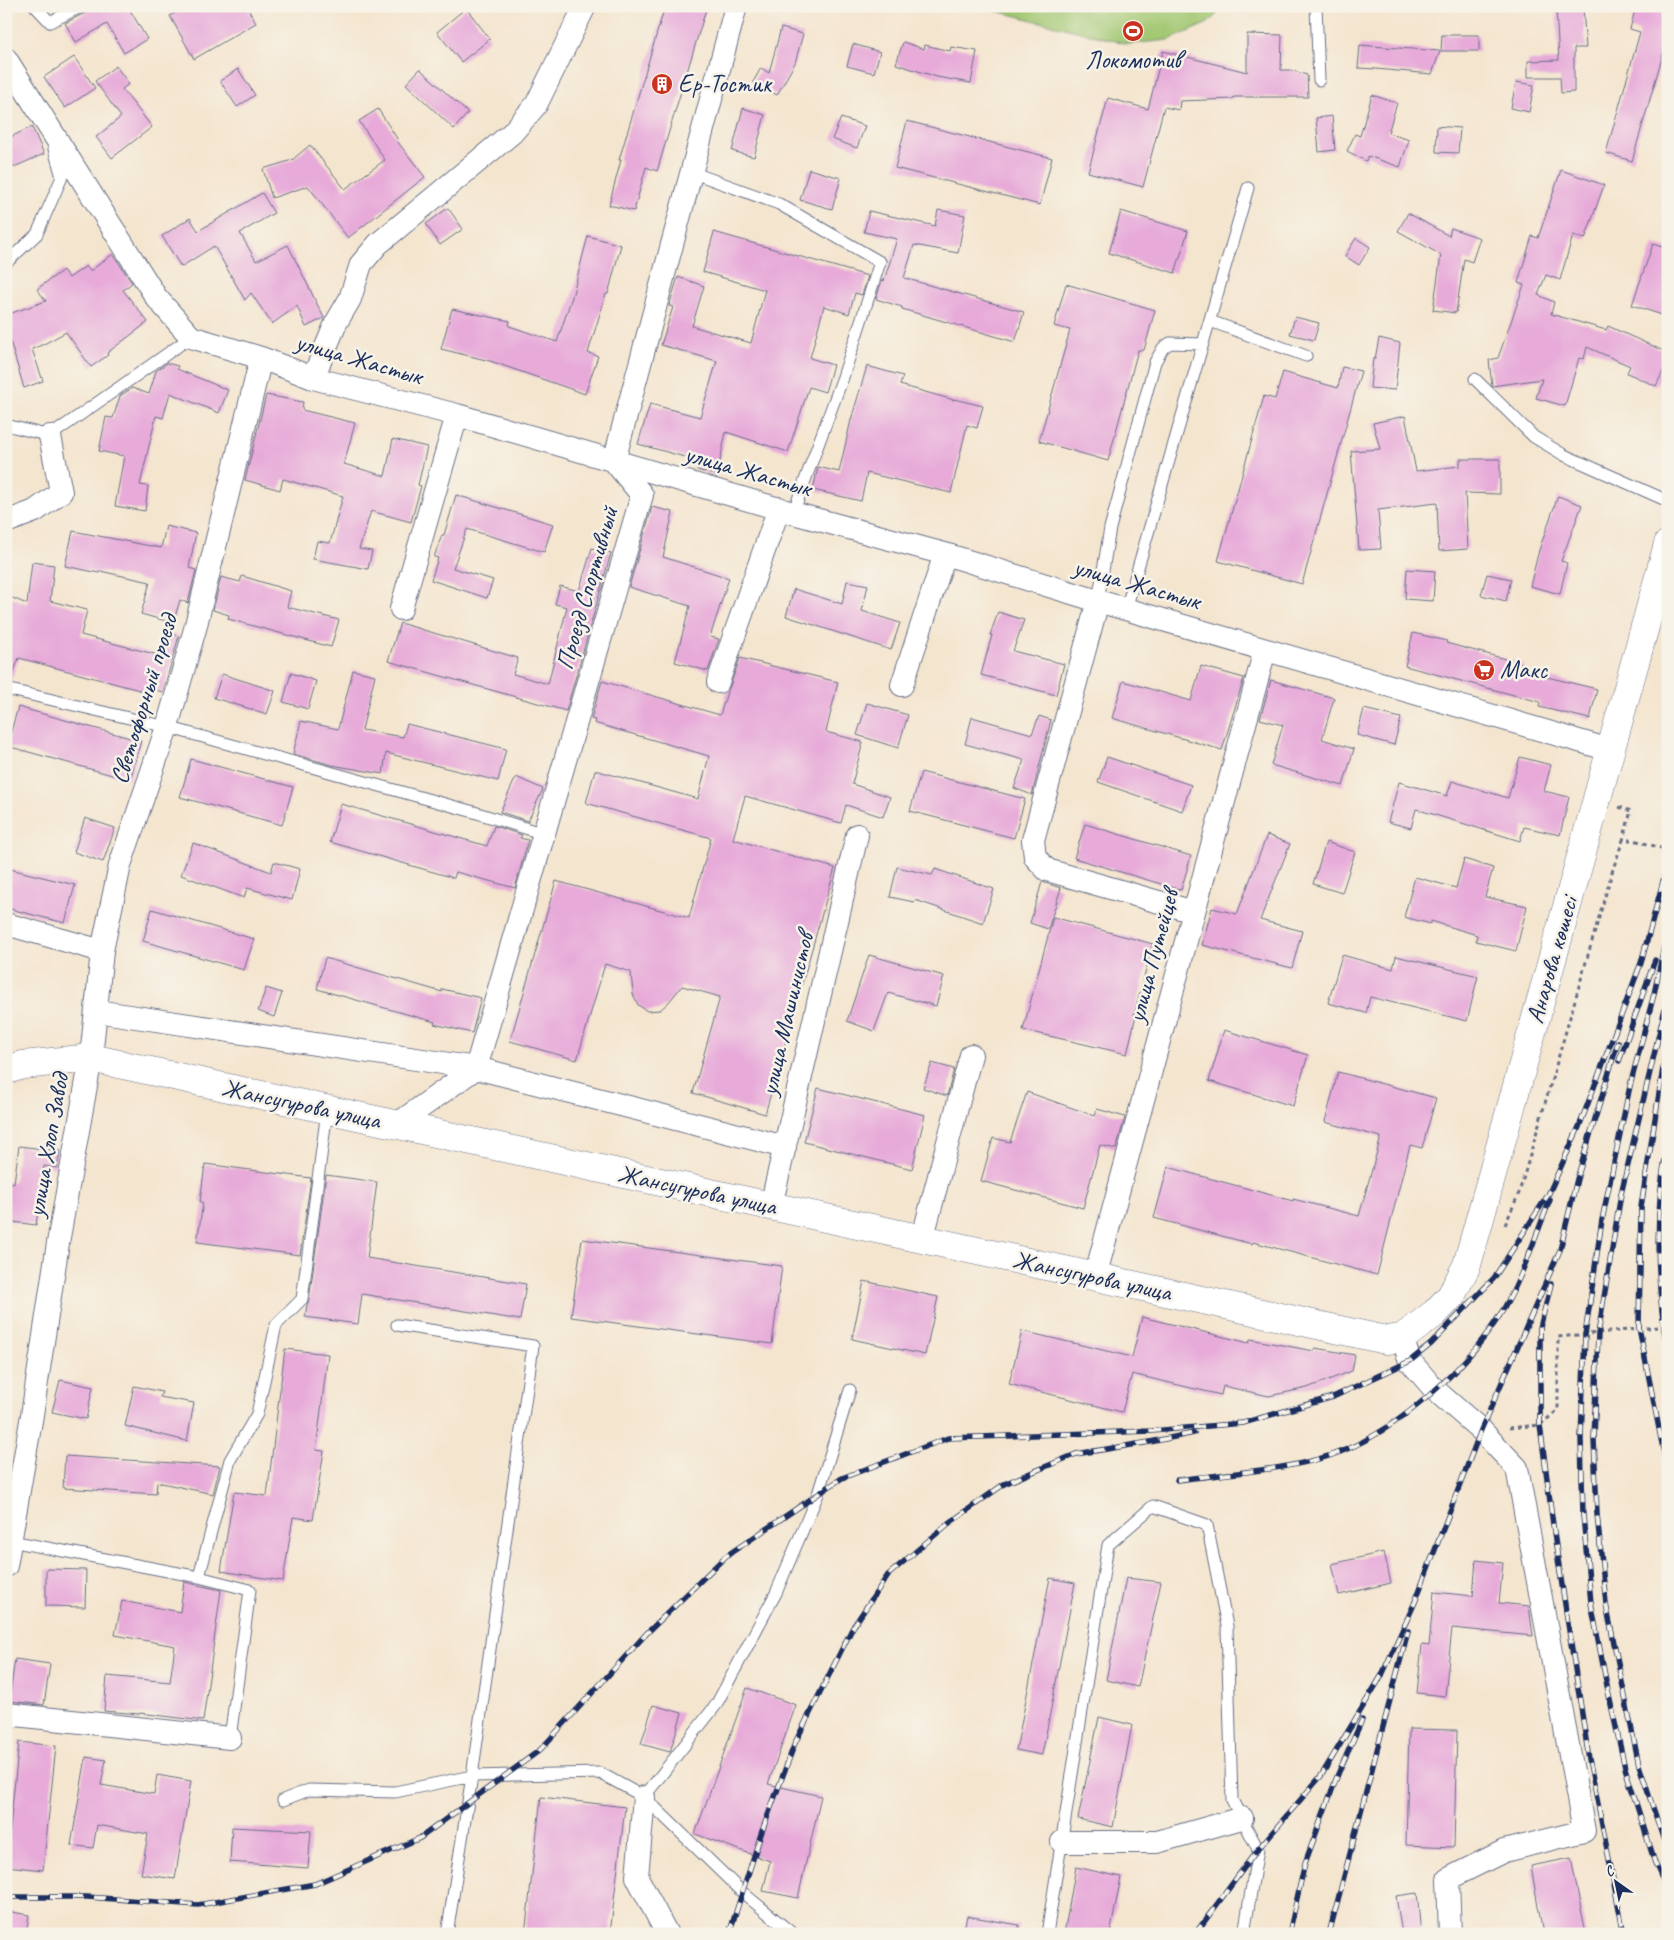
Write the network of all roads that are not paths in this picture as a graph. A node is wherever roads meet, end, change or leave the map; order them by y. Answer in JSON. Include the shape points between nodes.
{"nodes":[{"id":1,"x":35,"y":6,"type":"edge"},
{"id":2,"x":82,"y":6,"type":"edge"},
{"id":3,"x":585,"y":6,"type":"edge"},
{"id":4,"x":736,"y":6,"type":"edge"},
{"id":5,"x":1316,"y":6,"type":"edge"},
{"id":6,"x":6,"y":59,"type":"edge"},
{"id":7,"x":1319,"y":80,"type":"dead end"},
{"id":8,"x":47,"y":124,"type":"junction"},
{"id":9,"x":691,"y":172,"type":"junction"},
{"id":10,"x":1248,"y":188,"type":"dead end"},
{"id":11,"x":6,"y":264,"type":"edge"},
{"id":12,"x":1210,"y":321,"type":"junction"},
{"id":13,"x":191,"y":338,"type":"junction"},
{"id":14,"x":1203,"y":344,"type":"junction"},
{"id":15,"x":1306,"y":356,"type":"dead end"},
{"id":16,"x":261,"y":358,"type":"junction"},
{"id":17,"x":313,"y":378,"type":"junction"},
{"id":18,"x":1475,"y":379,"type":"dead end"},
{"id":19,"x":457,"y":415,"type":"junction"},
{"id":20,"x":6,"y":425,"type":"edge"},
{"id":21,"x":50,"y":436,"type":"junction"},
{"id":22,"x":614,"y":461,"type":"junction"},
{"id":23,"x":1668,"y":501,"type":"edge"},
{"id":24,"x":786,"y":510,"type":"junction"},
{"id":25,"x":6,"y":522,"type":"edge"},
{"id":26,"x":1668,"y":544,"type":"edge"},
{"id":27,"x":945,"y":554,"type":"junction"},
{"id":28,"x":1098,"y":601,"type":"junction"},
{"id":29,"x":401,"y":609,"type":"dead end"},
{"id":30,"x":1126,"y":609,"type":"junction"},
{"id":31,"x":1265,"y":650,"type":"junction"},
{"id":32,"x":718,"y":682,"type":"dead end"},
{"id":33,"x":902,"y":685,"type":"dead end"},
{"id":34,"x":6,"y":689,"type":"edge"},
{"id":35,"x":167,"y":727,"type":"junction"},
{"id":36,"x":1610,"y":750,"type":"junction"},
{"id":37,"x":544,"y":834,"type":"junction"},
{"id":38,"x":856,"y":834,"type":"dead end"},
{"id":39,"x":1194,"y":912,"type":"junction"},
{"id":40,"x":6,"y":924,"type":"edge"},
{"id":41,"x":102,"y":951,"type":"junction"},
{"id":42,"x":96,"y":1011,"type":"junction"},
{"id":43,"x":970,"y":1055,"type":"dead end"},
{"id":44,"x":91,"y":1058,"type":"junction"},
{"id":45,"x":476,"y":1068,"type":"junction"},
{"id":46,"x":6,"y":1070,"type":"edge"},
{"id":47,"x":327,"y":1111,"type":"junction"},
{"id":48,"x":396,"y":1125,"type":"junction"},
{"id":49,"x":785,"y":1147,"type":"junction"},
{"id":50,"x":771,"y":1206,"type":"junction"},
{"id":51,"x":922,"y":1240,"type":"junction"},
{"id":52,"x":1095,"y":1277,"type":"junction"},
{"id":53,"x":397,"y":1325,"type":"dead end"},
{"id":54,"x":1394,"y":1339,"type":"junction"},
{"id":55,"x":850,"y":1390,"type":"dead end"},
{"id":56,"x":12,"y":1541,"type":"junction"},
{"id":57,"x":6,"y":1566,"type":"edge"},
{"id":58,"x":199,"y":1577,"type":"junction"},
{"id":59,"x":6,"y":1714,"type":"edge"},
{"id":60,"x":230,"y":1738,"type":"joint"},
{"id":61,"x":472,"y":1776,"type":"junction"},
{"id":62,"x":644,"y":1797,"type":"junction"},
{"id":63,"x":283,"y":1800,"type":"dead end"},
{"id":64,"x":1242,"y":1818,"type":"junction"},
{"id":65,"x":1062,"y":1842,"type":"junction"},
{"id":66,"x":447,"y":1934,"type":"edge"},
{"id":67,"x":667,"y":1934,"type":"edge"},
{"id":68,"x":793,"y":1934,"type":"edge"},
{"id":69,"x":1048,"y":1934,"type":"edge"},
{"id":70,"x":1244,"y":1934,"type":"edge"},
{"id":71,"x":1450,"y":1934,"type":"edge"}],
"edges":[{"from":1,"to":2,"type":"lane","via":[[50,22]]},
{"from":3,"to":17,"type":"street","via":[[536,105],[512,132],[378,244],[361,264],[350,299]]},
{"from":4,"to":9,"type":"street"},
{"from":5,"to":7,"type":"lane"},
{"from":6,"to":8,"type":"street"},
{"from":8,"to":11,"type":"lane","via":[[62,177],[37,234]]},
{"from":8,"to":13,"type":"street","via":[[156,297]]},
{"from":9,"to":22,"type":"street"},
{"from":9,"to":24,"type":"lane","via":[[779,204],[880,262],[843,377]]},
{"from":10,"to":12,"type":"lane"},
{"from":12,"to":14,"type":"lane"},
{"from":12,"to":15,"type":"lane"},
{"from":13,"to":16,"type":"street","name":"улица Жастык"},
{"from":13,"to":21,"type":"lane"},
{"from":14,"to":28,"type":"lane","via":[[1170,343],[1155,362],[1110,528]]},
{"from":14,"to":30,"type":"lane"},
{"from":16,"to":17,"type":"street","name":"улица Жастык"},
{"from":16,"to":35,"type":"street","name":"Светофорный проезд","via":[[195,629]]},
{"from":17,"to":19,"type":"street","name":"улица Жастык"},
{"from":18,"to":23,"type":"lane","via":[[1534,437]]},
{"from":19,"to":22,"type":"street","name":"улица Жастык"},
{"from":19,"to":29,"type":"street"},
{"from":20,"to":21,"type":"lane"},
{"from":21,"to":25,"type":"street","via":[[61,492],[35,511]]},
{"from":22,"to":24,"type":"street","name":"улица Жастык"},
{"from":22,"to":37,"type":"street","name":"Проезд Спортивный","via":[[642,495]]},
{"from":24,"to":27,"type":"street","name":"улица Жастык"},
{"from":24,"to":32,"type":"street"},
{"from":26,"to":36,"type":"street","name":"Анарова көшесі"},
{"from":27,"to":28,"type":"street","name":"улица Жастык"},
{"from":27,"to":33,"type":"street"},
{"from":28,"to":30,"type":"street","name":"улица Жастык"},
{"from":28,"to":39,"type":"street","via":[[1033,840],[1034,857],[1047,870]]},
{"from":30,"to":31,"type":"street","name":"улица Жастык"},
{"from":31,"to":36,"type":"street","name":"улица Жастык"},
{"from":31,"to":39,"type":"street","name":"улица Путейцев"},
{"from":34,"to":35,"type":"lane"},
{"from":35,"to":37,"type":"lane"},
{"from":35,"to":41,"type":"street","name":"Светофорный проезд","via":[[120,864]]},
{"from":36,"to":54,"type":"street","name":"Анарова көшесі","via":[[1467,1265],[1451,1296],[1435,1313]]},
{"from":37,"to":45,"type":"street","name":"Проезд Спортивный"},
{"from":38,"to":49,"type":"street","name":"улица Машинистов"},
{"from":39,"to":52,"type":"street","name":"улица Путейцев"},
{"from":40,"to":41,"type":"street"},
{"from":41,"to":42,"type":"street","name":"Светофорный проезд"},
{"from":42,"to":44,"type":"street","name":"Светофорный проезд"},
{"from":42,"to":45,"type":"street"},
{"from":43,"to":51,"type":"street"},
{"from":44,"to":46,"type":"street","name":"Жансугурова улица"},
{"from":44,"to":47,"type":"street","name":"Жансугурова улица"},
{"from":44,"to":56,"type":"street","name":"улица Хлоп Завод","via":[[58,1243]]},
{"from":45,"to":48,"type":"street"},
{"from":45,"to":49,"type":"street"},
{"from":47,"to":48,"type":"street","name":"Жансугурова улица"},
{"from":47,"to":58,"type":"lane","via":[[302,1299],[276,1325],[257,1414],[230,1460]]},
{"from":48,"to":50,"type":"street","name":"Жансугурова улица"},
{"from":49,"to":50,"type":"street","name":"улица Машинистов"},
{"from":50,"to":51,"type":"street","name":"Жансугурова улица"},
{"from":51,"to":52,"type":"street","name":"Жансугурова улица"},
{"from":52,"to":54,"type":"street","name":"Жансугурова улица"},
{"from":53,"to":61,"type":"lane","via":[[533,1346]]},
{"from":54,"to":71,"type":"street","via":[[1435,1390],[1518,1468],[1584,1831],[1504,1851],[1448,1878]]},
{"from":55,"to":62,"type":"lane","via":[[818,1494],[776,1593],[716,1705]]},
{"from":56,"to":57,"type":"street","name":"улица Хлоп Завод"},
{"from":56,"to":58,"type":"lane"},
{"from":58,"to":60,"type":"lane","via":[[250,1590]]},
{"from":59,"to":60,"type":"street"},
{"from":61,"to":62,"type":"lane","via":[[600,1773]]},
{"from":61,"to":63,"type":"lane","via":[[395,1792],[309,1790]]},
{"from":61,"to":66,"type":"lane"},
{"from":62,"to":67,"type":"street","via":[[637,1877]]},
{"from":62,"to":68,"type":"lane","via":[[742,1892]]},
{"from":64,"to":65,"type":"street","via":[[1157,1842]]},
{"from":64,"to":65,"type":"lane","via":[[1232,1800],[1227,1626],[1207,1525],[1153,1506],[1108,1545]]},
{"from":64,"to":70,"type":"lane","via":[[1258,1849]]},
{"from":65,"to":69,"type":"lane"}]}
